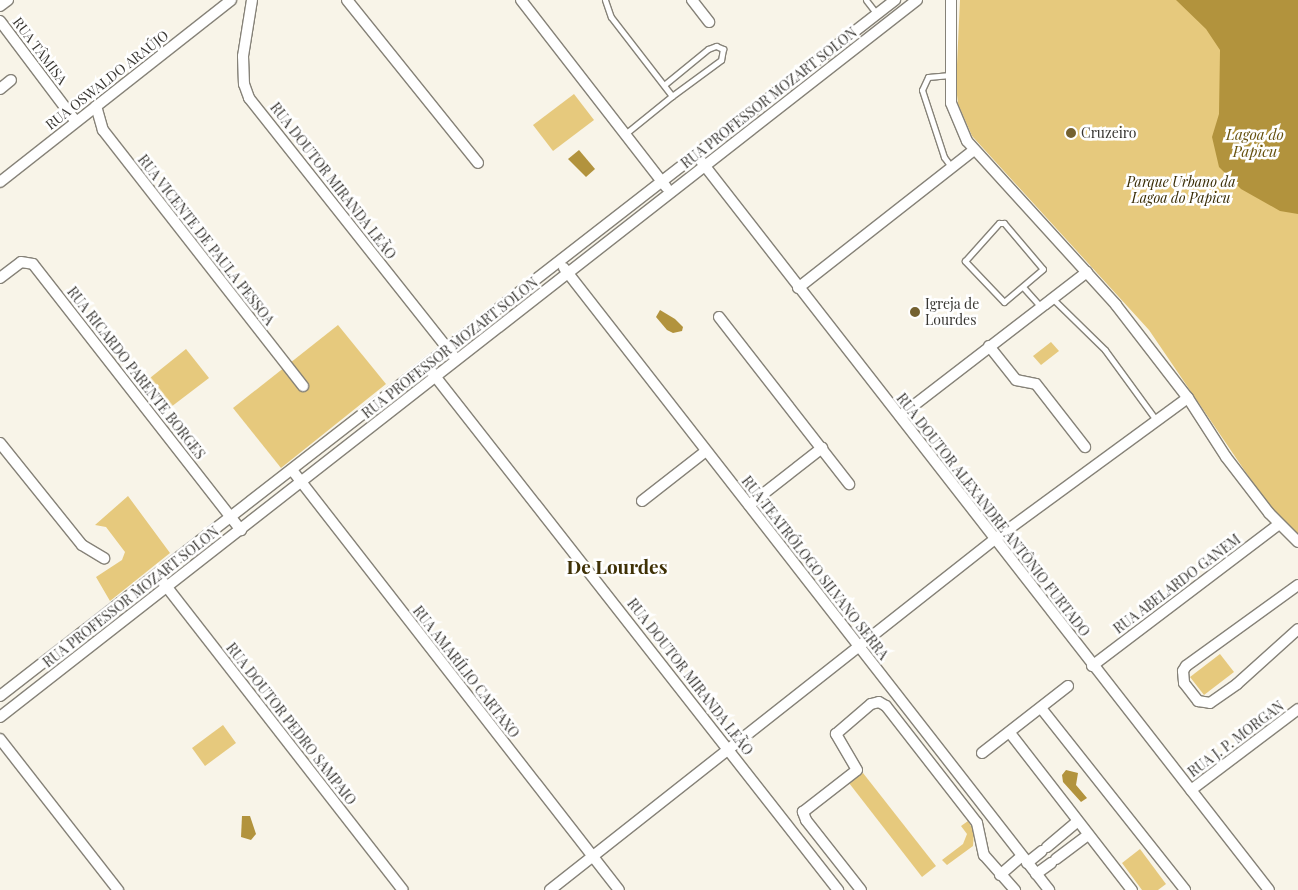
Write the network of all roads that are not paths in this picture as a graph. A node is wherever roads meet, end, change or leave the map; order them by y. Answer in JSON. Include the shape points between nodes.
{"nodes":[{"id":1,"x":8,"y":0,"type":"edge"},
{"id":2,"x":230,"y":0,"type":"edge"},
{"id":3,"x":252,"y":0,"type":"edge"},
{"id":4,"x":347,"y":0,"type":"edge"},
{"id":5,"x":521,"y":0,"type":"edge"},
{"id":6,"x":605,"y":0,"type":"edge"},
{"id":7,"x":692,"y":0,"type":"edge"},
{"id":8,"x":866,"y":0,"type":"edge"},
{"id":9,"x":895,"y":0,"type":"edge"},
{"id":10,"x":917,"y":0,"type":"edge"},
{"id":11,"x":951,"y":0,"type":"edge"},
{"id":12,"x":0,"y":6,"type":"edge"},
{"id":13,"x":877,"y":14,"type":"junction"},
{"id":14,"x":0,"y":21,"type":"edge"},
{"id":15,"x":709,"y":22,"type":"dead end"},
{"id":16,"x":950,"y":75,"type":"junction"},
{"id":17,"x":11,"y":80,"type":"dead end"},
{"id":18,"x":664,"y":85,"type":"junction"},
{"id":19,"x":0,"y":89,"type":"edge"},
{"id":20,"x":672,"y":96,"type":"junction"},
{"id":21,"x":96,"y":106,"type":"junction"},
{"id":22,"x":76,"y":122,"type":"junction"},
{"id":23,"x":625,"y":134,"type":"junction"},
{"id":24,"x":974,"y":150,"type":"junction"},
{"id":25,"x":696,"y":155,"type":"junction"},
{"id":26,"x":478,"y":163,"type":"dead end"},
{"id":27,"x":704,"y":165,"type":"junction"},
{"id":28,"x":952,"y":168,"type":"junction"},
{"id":29,"x":0,"y":182,"type":"edge"},
{"id":30,"x":662,"y":182,"type":"junction"},
{"id":31,"x":669,"y":192,"type":"junction"},
{"id":32,"x":559,"y":262,"type":"junction"},
{"id":33,"x":1087,"y":272,"type":"junction"},
{"id":34,"x":568,"y":273,"type":"junction"},
{"id":35,"x":0,"y":278,"type":"edge"},
{"id":36,"x":1023,"y":287,"type":"junction"},
{"id":37,"x":798,"y":288,"type":"junction"},
{"id":38,"x":1052,"y":298,"type":"junction"},
{"id":39,"x":1041,"y":307,"type":"junction"},
{"id":40,"x":719,"y":318,"type":"dead end"},
{"id":41,"x":989,"y":346,"type":"junction"},
{"id":42,"x":447,"y":348,"type":"junction"},
{"id":43,"x":456,"y":360,"type":"junction"},
{"id":44,"x":425,"y":365,"type":"junction"},
{"id":45,"x":434,"y":376,"type":"junction"},
{"id":46,"x":302,"y":386,"type":"dead end"},
{"id":47,"x":1188,"y":398,"type":"junction"},
{"id":48,"x":900,"y":416,"type":"junction"},
{"id":49,"x":1156,"y":420,"type":"junction"},
{"id":50,"x":0,"y":443,"type":"edge"},
{"id":51,"x":1085,"y":447,"type":"dead end"},
{"id":52,"x":822,"y":448,"type":"junction"},
{"id":53,"x":706,"y":451,"type":"junction"},
{"id":54,"x":292,"y":470,"type":"junction"},
{"id":55,"x":302,"y":482,"type":"junction"},
{"id":56,"x":849,"y":484,"type":"dead end"},
{"id":57,"x":642,"y":501,"type":"dead end"},
{"id":58,"x":749,"y":505,"type":"junction"},
{"id":59,"x":231,"y":518,"type":"junction"},
{"id":60,"x":1279,"y":524,"type":"junction"},
{"id":61,"x":241,"y":530,"type":"junction"},
{"id":62,"x":995,"y":539,"type":"junction"},
{"id":63,"x":1298,"y":542,"type":"edge"},
{"id":64,"x":104,"y":558,"type":"dead end"},
{"id":65,"x":158,"y":576,"type":"junction"},
{"id":66,"x":166,"y":587,"type":"junction"},
{"id":67,"x":1297,"y":587,"type":"edge"},
{"id":68,"x":1298,"y":629,"type":"edge"},
{"id":69,"x":859,"y":648,"type":"junction"},
{"id":70,"x":1092,"y":666,"type":"junction"},
{"id":71,"x":1068,"y":686,"type":"dead end"},
{"id":72,"x":0,"y":696,"type":"edge"},
{"id":73,"x":1041,"y":708,"type":"junction"},
{"id":74,"x":1298,"y":709,"type":"edge"},
{"id":75,"x":0,"y":717,"type":"edge"},
{"id":76,"x":1010,"y":732,"type":"junction"},
{"id":77,"x":0,"y":739,"type":"edge"},
{"id":78,"x":730,"y":749,"type":"junction"},
{"id":79,"x":982,"y":753,"type":"dead end"},
{"id":80,"x":1191,"y":790,"type":"junction"},
{"id":81,"x":1077,"y":822,"type":"junction"},
{"id":82,"x":1088,"y":836,"type":"junction"},
{"id":83,"x":594,"y":858,"type":"junction"},
{"id":84,"x":1025,"y":859,"type":"junction"},
{"id":85,"x":1036,"y":874,"type":"junction"},
{"id":86,"x":1000,"y":875,"type":"junction"},
{"id":87,"x":1182,"y":887,"type":"edge"},
{"id":88,"x":118,"y":890,"type":"edge"},
{"id":89,"x":403,"y":890,"type":"edge"},
{"id":90,"x":550,"y":890,"type":"edge"},
{"id":91,"x":619,"y":890,"type":"edge"},
{"id":92,"x":838,"y":890,"type":"edge"},
{"id":93,"x":860,"y":890,"type":"edge"},
{"id":94,"x":1015,"y":890,"type":"edge"},
{"id":95,"x":1049,"y":890,"type":"edge"},
{"id":96,"x":1132,"y":890,"type":"edge"},
{"id":97,"x":1171,"y":890,"type":"edge"},
{"id":98,"x":1269,"y":890,"type":"edge"}],
"edges":[{"from":1,"to":12,"type":"street"},
{"from":2,"to":21,"type":"street","name":"RUA OSWALDO ARAÚJO"},
{"from":3,"to":42,"type":"street","name":"RUA DOUTOR MIRANDA LEÃO","via":[[243,56],[244,84],[249,98]]},
{"from":4,"to":26,"type":"street"},
{"from":5,"to":23,"type":"street"},
{"from":6,"to":18,"type":"lane","via":[[611,17]]},
{"from":7,"to":15,"type":"street"},
{"from":8,"to":13,"type":"lane"},
{"from":9,"to":13,"type":"street","name":"RUA PROFESSOR MOZART SOLON"},
{"from":10,"to":27,"type":"street","name":"RUA PROFESSOR MOZART SOLON"},
{"from":11,"to":16,"type":"street"},
{"from":13,"to":25,"type":"street","name":"RUA PROFESSOR MOZART SOLON"},
{"from":14,"to":22,"type":"street","name":"RUA TÂMISA"},
{"from":16,"to":24,"type":"street","via":[[954,115]]},
{"from":16,"to":28,"type":"lane","via":[[928,78],[922,90],[944,157]]},
{"from":17,"to":19,"type":"street"},
{"from":18,"to":20,"type":"lane"},
{"from":18,"to":20,"type":"lane","via":[[708,49],[716,46],[723,49],[721,60]]},
{"from":20,"to":23,"type":"lane"},
{"from":21,"to":22,"type":"street","name":"RUA OSWALDO ARAÚJO"},
{"from":21,"to":46,"type":"street","name":"RUA VICENTE DE PAULA PESSOA","via":[[103,130]]},
{"from":22,"to":29,"type":"street","name":"RUA OSWALDO ARAÚJO"},
{"from":23,"to":30,"type":"street"},
{"from":24,"to":28,"type":"street"},
{"from":24,"to":33,"type":"street"},
{"from":25,"to":27,"type":"street","name":"RUA DOUTOR ALEXANDRE ANTÔNIO FURTADO"},
{"from":25,"to":30,"type":"street","name":"RUA PROFESSOR MOZART SOLON"},
{"from":27,"to":31,"type":"street","name":"RUA PROFESSOR MOZART SOLON"},
{"from":27,"to":37,"type":"street","name":"RUA DOUTOR ALEXANDRE ANTÔNIO FURTADO"},
{"from":28,"to":37,"type":"street"},
{"from":30,"to":31,"type":"street"},
{"from":30,"to":32,"type":"street","name":"RUA PROFESSOR MOZART SOLON"},
{"from":31,"to":34,"type":"street","name":"RUA PROFESSOR MOZART SOLON"},
{"from":32,"to":34,"type":"street","name":"RUA TEATRÓLOGO SILVANO SERRA"},
{"from":32,"to":42,"type":"street","name":"RUA PROFESSOR MOZART SOLON"},
{"from":33,"to":38,"type":"street"},
{"from":33,"to":47,"type":"street"},
{"from":34,"to":43,"type":"street","name":"RUA PROFESSOR MOZART SOLON"},
{"from":34,"to":53,"type":"street","name":"RUA TEATRÓLOGO SILVANO SERRA"},
{"from":35,"to":59,"type":"street","name":"RUA RICARDO PARENTE BORGES","via":[[21,262],[33,264]]},
{"from":36,"to":36,"type":"lane","via":[[1043,269],[1004,223],[998,223],[966,261],[1002,302]]},
{"from":36,"to":39,"type":"lane"},
{"from":37,"to":48,"type":"street","name":"RUA DOUTOR ALEXANDRE ANTÔNIO FURTADO"},
{"from":38,"to":39,"type":"street"},
{"from":38,"to":49,"type":"lane","via":[[1105,350]]},
{"from":39,"to":41,"type":"street"},
{"from":40,"to":52,"type":"street"},
{"from":41,"to":48,"type":"street"},
{"from":41,"to":51,"type":"street","via":[[1016,380],[1036,384]]},
{"from":42,"to":43,"type":"street","name":"RUA DOUTOR MIRANDA LEÃO"},
{"from":42,"to":44,"type":"street","name":"RUA PROFESSOR MOZART SOLON"},
{"from":43,"to":45,"type":"street","name":"RUA PROFESSOR MOZART SOLON"},
{"from":44,"to":45,"type":"street","name":"RUA DOUTOR MIRANDA LEÃO"},
{"from":44,"to":54,"type":"street","name":"RUA PROFESSOR MOZART SOLON"},
{"from":45,"to":55,"type":"street","name":"RUA PROFESSOR MOZART SOLON"},
{"from":45,"to":78,"type":"street","name":"RUA DOUTOR MIRANDA LEÃO"},
{"from":47,"to":49,"type":"street"},
{"from":47,"to":60,"type":"street","via":[[1226,457]]},
{"from":48,"to":62,"type":"street","name":"RUA DOUTOR ALEXANDRE ANTÔNIO FURTADO"},
{"from":49,"to":62,"type":"street"},
{"from":50,"to":64,"type":"street","via":[[82,545]]},
{"from":52,"to":56,"type":"street"},
{"from":52,"to":58,"type":"street"},
{"from":53,"to":57,"type":"street"},
{"from":53,"to":58,"type":"street","name":"RUA TEATRÓLOGO SILVANO SERRA"},
{"from":54,"to":55,"type":"street","name":"RUA AMARÍLIO CARTAXO"},
{"from":54,"to":59,"type":"street","name":"RUA PROFESSOR MOZART SOLON"},
{"from":55,"to":61,"type":"street","name":"RUA PROFESSOR MOZART SOLON"},
{"from":55,"to":83,"type":"street","name":"RUA AMARÍLIO CARTAXO"},
{"from":58,"to":69,"type":"street","name":"RUA TEATRÓLOGO SILVANO SERRA"},
{"from":59,"to":61,"type":"street","name":"RUA RICARDO PARENTE BORGES"},
{"from":59,"to":65,"type":"street","name":"RUA PROFESSOR MOZART SOLON"},
{"from":60,"to":63,"type":"street"},
{"from":60,"to":70,"type":"street","name":"RUA ABELARDO GANEM"},
{"from":61,"to":66,"type":"street","name":"RUA PROFESSOR MOZART SOLON"},
{"from":62,"to":69,"type":"street"},
{"from":62,"to":70,"type":"street","name":"RUA DOUTOR ALEXANDRE ANTÔNIO FURTADO"},
{"from":65,"to":66,"type":"street","name":"RUA DOUTOR PEDRO SAMPAIO"},
{"from":65,"to":72,"type":"street","name":"RUA PROFESSOR MOZART SOLON"},
{"from":66,"to":75,"type":"street","name":"RUA PROFESSOR MOZART SOLON"},
{"from":66,"to":89,"type":"street","name":"RUA DOUTOR PEDRO SAMPAIO"},
{"from":67,"to":68,"type":"street","via":[[1186,666],[1182,671],[1184,683],[1198,701],[1210,703],[1238,684]]},
{"from":69,"to":78,"type":"street"},
{"from":69,"to":84,"type":"street","name":"RUA TEATRÓLOGO SILVANO SERRA"},
{"from":70,"to":80,"type":"street","name":"RUA DOUTOR ALEXANDRE ANTÔNIO FURTADO"},
{"from":71,"to":73,"type":"street"},
{"from":73,"to":76,"type":"street"},
{"from":73,"to":87,"type":"street"},
{"from":74,"to":80,"type":"street","name":"RUA J. P. MORGAN"},
{"from":76,"to":79,"type":"street"},
{"from":76,"to":81,"type":"street"},
{"from":77,"to":88,"type":"street"},
{"from":78,"to":83,"type":"street"},
{"from":78,"to":92,"type":"street","name":"RUA DOUTOR MIRANDA LEÃO"},
{"from":80,"to":98,"type":"street","name":"RUA DOUTOR ALEXANDRE ANTÔNIO FURTADO"},
{"from":81,"to":82,"type":"street"},
{"from":81,"to":84,"type":"street","via":[[1044,849]]},
{"from":82,"to":85,"type":"street"},
{"from":82,"to":96,"type":"street"},
{"from":83,"to":90,"type":"street"},
{"from":83,"to":91,"type":"street","name":"RUA AMARÍLIO CARTAXO"},
{"from":84,"to":85,"type":"street","name":"RUA TEATRÓLOGO SILVANO SERRA"},
{"from":84,"to":86,"type":"street"},
{"from":85,"to":95,"type":"street","name":"RUA TEATRÓLOGO SILVANO SERRA"},
{"from":86,"to":93,"type":"street","via":[[984,855],[976,823],[886,706],[876,702],[836,734],[858,770],[803,813]]},
{"from":86,"to":94,"type":"street"},
{"from":87,"to":97,"type":"street"}]}
